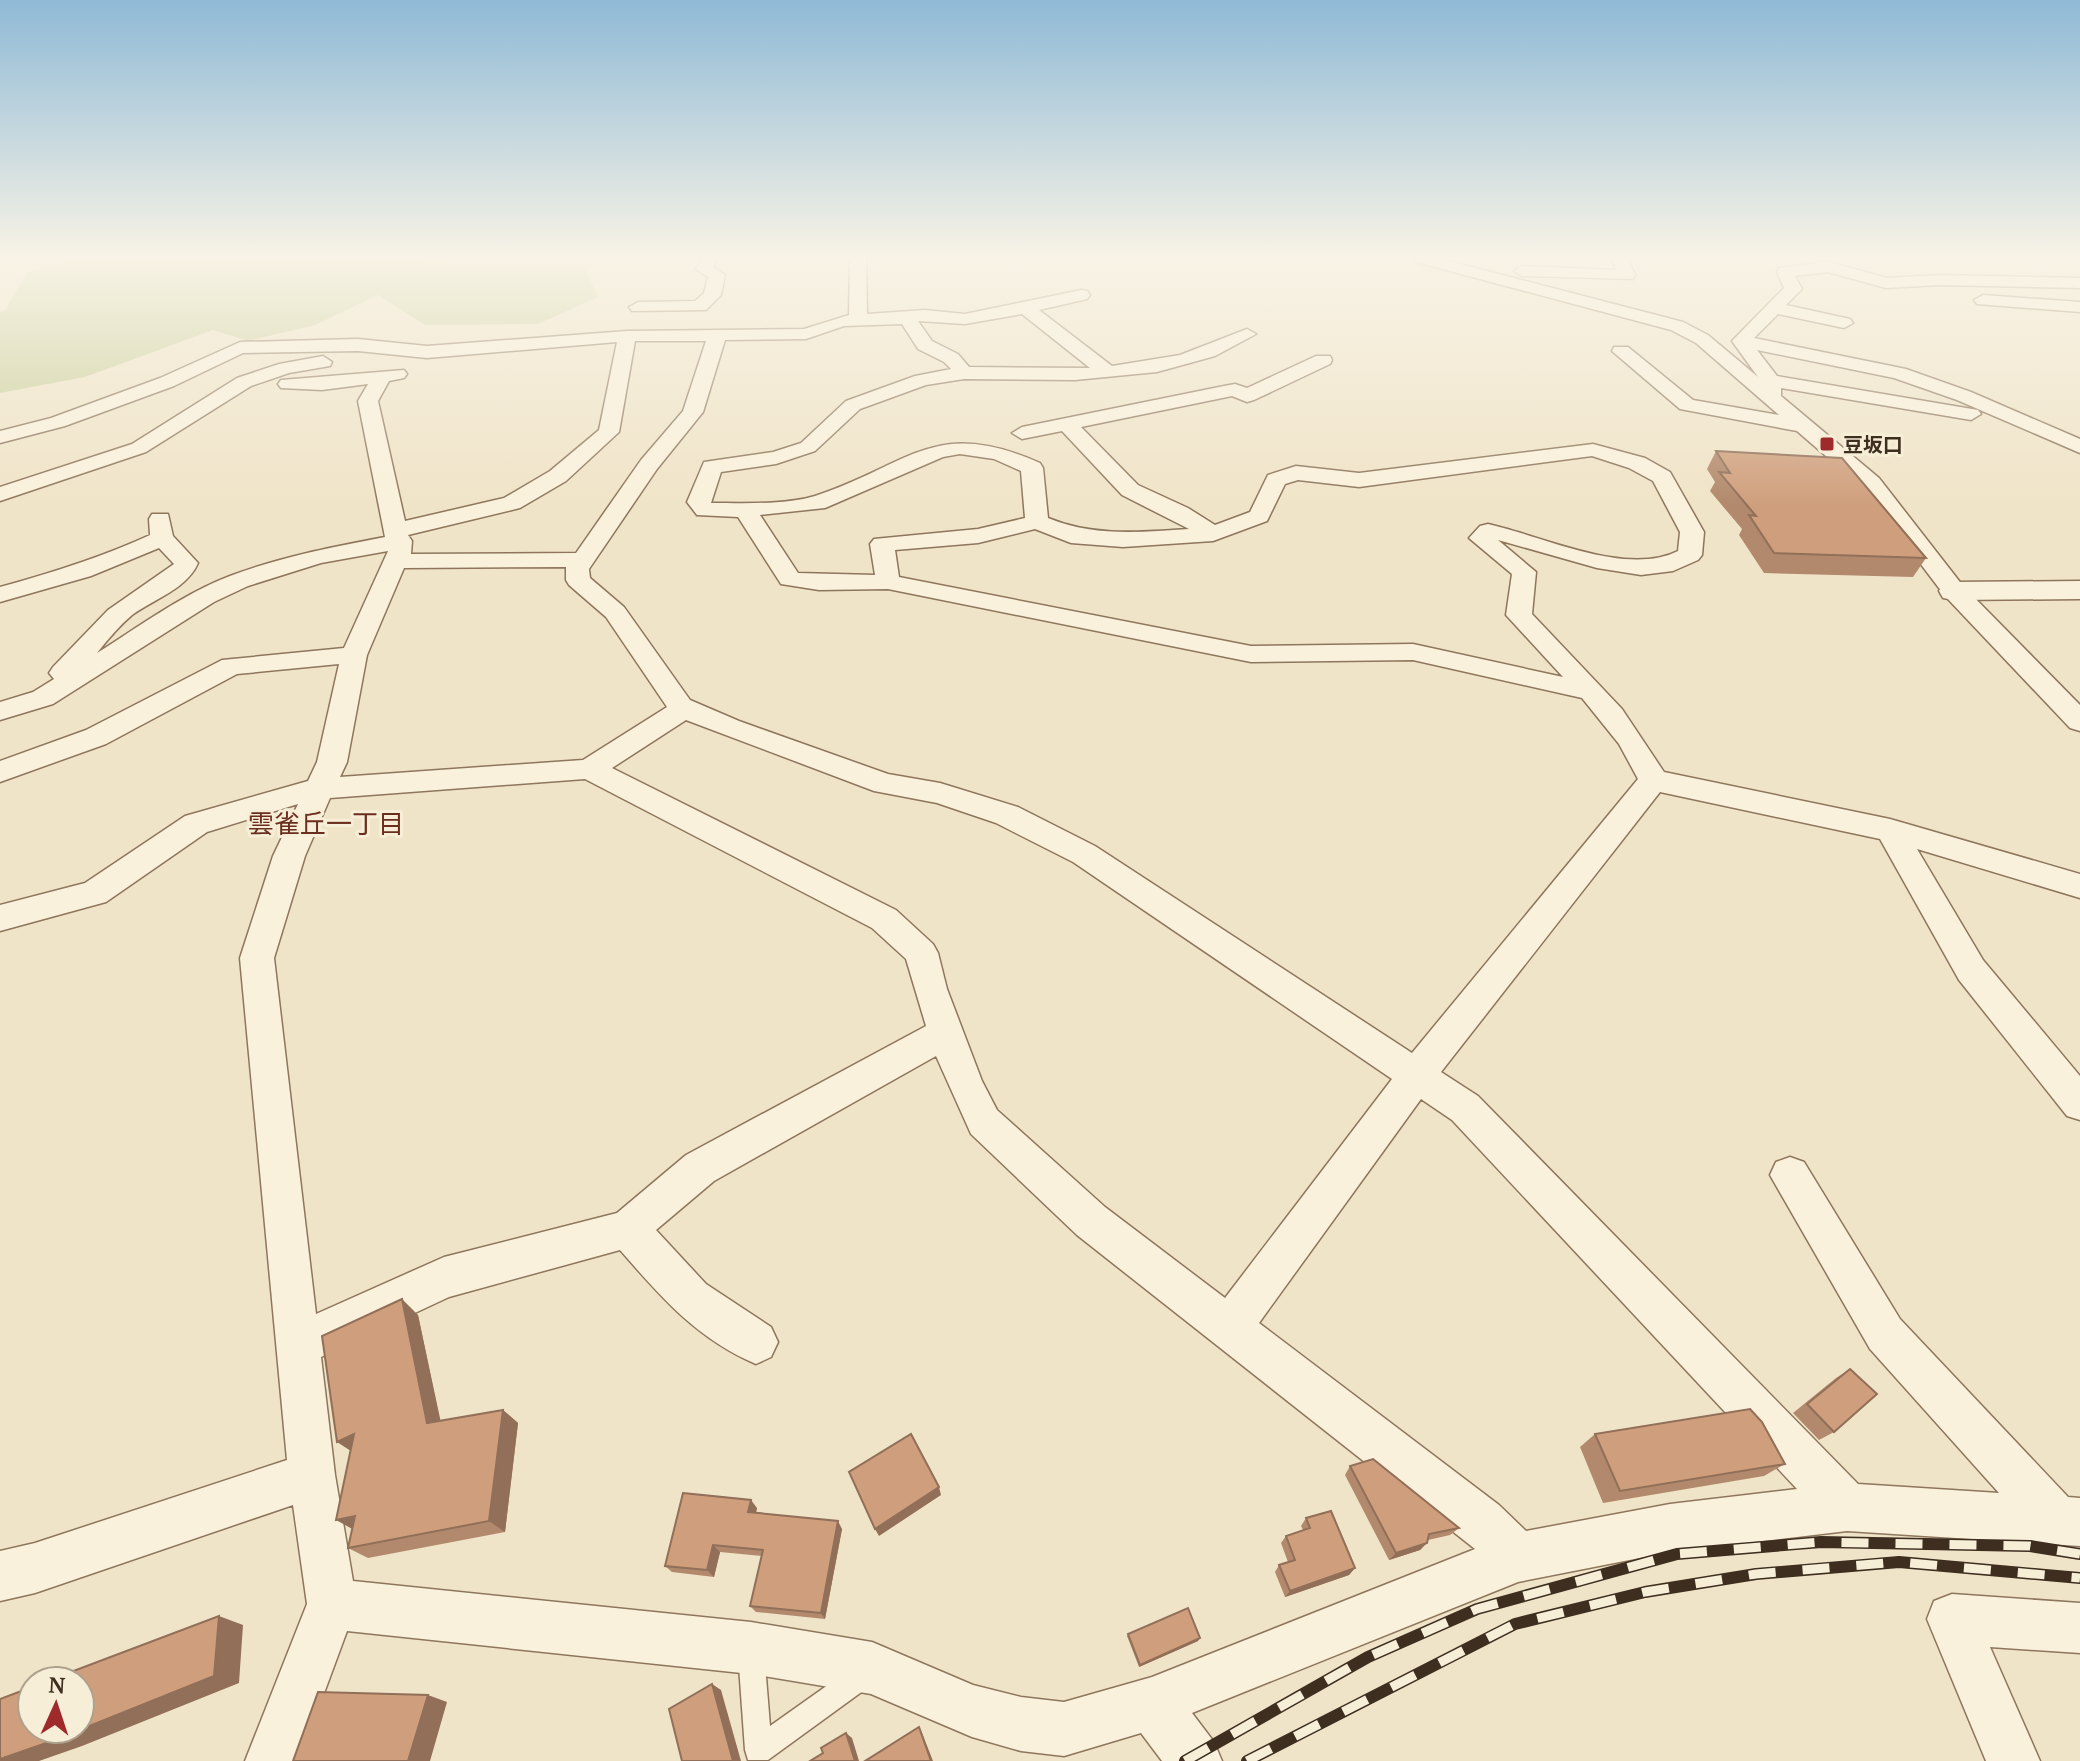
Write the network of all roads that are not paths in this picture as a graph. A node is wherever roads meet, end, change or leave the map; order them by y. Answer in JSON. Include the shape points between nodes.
{"nodes":[{"id":1,"x":575,"y":341,"type":"edge"},
{"id":2,"x":626,"y":341,"type":"edge"},
{"id":3,"x":715,"y":341,"type":"edge"},
{"id":4,"x":922,"y":341,"type":"edge"},
{"id":5,"x":1068,"y":341,"type":"edge"},
{"id":6,"x":1230,"y":341,"type":"edge"},
{"id":7,"x":1705,"y":341,"type":"edge"},
{"id":8,"x":1741,"y":341,"type":"joint"},
{"id":9,"x":527,"y":346,"type":"junction"},
{"id":10,"x":1878,"y":349,"type":"dead end"},
{"id":11,"x":1621,"y":351,"type":"dead end"},
{"id":12,"x":1184,"y":360,"type":"junction"},
{"id":13,"x":1323,"y":360,"type":"dead end"},
{"id":14,"x":388,"y":363,"type":"junction"},
{"id":15,"x":1108,"y":372,"type":"junction"},
{"id":16,"x":964,"y":373,"type":"junction"},
{"id":17,"x":1899,"y":373,"type":"junction"},
{"id":18,"x":1771,"y":389,"type":"junction"},
{"id":19,"x":1224,"y":392,"type":"junction"},
{"id":20,"x":181,"y":423,"type":"junction"},
{"id":21,"x":2021,"y":423,"type":"junction"},
{"id":22,"x":1067,"y":424,"type":"junction"},
{"id":23,"x":1805,"y":426,"type":"junction"},
{"id":24,"x":1022,"y":433,"type":"dead end"},
{"id":25,"x":2080,"y":435,"type":"edge"},
{"id":26,"x":0,"y":437,"type":"edge"},
{"id":27,"x":2080,"y":447,"type":"edge"},
{"id":28,"x":0,"y":494,"type":"edge"},
{"id":29,"x":745,"y":510,"type":"junction"},
{"id":30,"x":1037,"y":522,"type":"junction"},
{"id":31,"x":1213,"y":534,"type":"junction"},
{"id":32,"x":399,"y":544,"type":"junction"},
{"id":33,"x":581,"y":560,"type":"junction"},
{"id":34,"x":888,"y":582,"type":"junction"},
{"id":35,"x":2080,"y":590,"type":"edge"},
{"id":36,"x":1954,"y":591,"type":"junction"},
{"id":37,"x":0,"y":595,"type":"edge"},
{"id":38,"x":354,"y":655,"type":"junction"},
{"id":39,"x":1588,"y":691,"type":"junction"},
{"id":40,"x":0,"y":703,"type":"edge"},
{"id":41,"x":685,"y":708,"type":"junction"},
{"id":42,"x":0,"y":711,"type":"edge"},
{"id":43,"x":2080,"y":722,"type":"edge"},
{"id":44,"x":589,"y":769,"type":"junction"},
{"id":45,"x":0,"y":772,"type":"edge"},
{"id":46,"x":1653,"y":780,"type":"junction"},
{"id":47,"x":320,"y":789,"type":"junction"},
{"id":48,"x":1890,"y":830,"type":"junction"},
{"id":49,"x":2080,"y":886,"type":"edge"},
{"id":50,"x":0,"y":918,"type":"edge"},
{"id":51,"x":946,"y":1033,"type":"junction"},
{"id":52,"x":1416,"y":1076,"type":"junction"},
{"id":53,"x":2080,"y":1104,"type":"edge"},
{"id":54,"x":1790,"y":1175,"type":"dead end"},
{"id":55,"x":628,"y":1229,"type":"junction"},
{"id":56,"x":1230,"y":1327,"type":"junction"},
{"id":57,"x":756,"y":1342,"type":"dead end"},
{"id":58,"x":298,"y":1345,"type":"junction"},
{"id":59,"x":312,"y":1475,"type":"junction"},
{"id":60,"x":1847,"y":1507,"type":"junction"},
{"id":61,"x":2068,"y":1521,"type":"edge"},
{"id":62,"x":1518,"y":1557,"type":"junction"},
{"id":63,"x":0,"y":1576,"type":"edge"},
{"id":64,"x":332,"y":1604,"type":"junction"},
{"id":65,"x":2080,"y":1628,"type":"edge"},
{"id":66,"x":751,"y":1648,"type":"junction"},
{"id":67,"x":872,"y":1668,"type":"junction"},
{"id":68,"x":1152,"y":1703,"type":"junction"},
{"id":69,"x":272,"y":1761,"type":"edge"},
{"id":70,"x":1195,"y":1761,"type":"edge"},
{"id":71,"x":2013,"y":1761,"type":"edge"}],
"edges":[{"from":1,"to":9,"type":"street"},
{"from":2,"to":32,"type":"street","via":[[609,432],[558,476],[512,503]]},
{"from":3,"to":33,"type":"street","via":[[693,412]]},
{"from":4,"to":16,"type":"street","via":[[951,358]]},
{"from":5,"to":15,"type":"street"},
{"from":6,"to":12,"type":"street"},
{"from":7,"to":18,"type":"street"},
{"from":8,"to":17,"type":"street"},
{"from":8,"to":18,"type":"street"},
{"from":9,"to":14,"type":"street","via":[[427,352]]},
{"from":9,"to":14,"type":"street","via":[[471,364]]},
{"from":10,"to":17,"type":"street","via":[[1907,357]]},
{"from":11,"to":23,"type":"street","via":[[1687,405]]},
{"from":12,"to":15,"type":"street"},
{"from":12,"to":19,"type":"street"},
{"from":13,"to":19,"type":"street","via":[[1247,396]]},
{"from":14,"to":20,"type":"street","via":[[322,384],[253,391],[217,413]]},
{"from":14,"to":20,"type":"street","via":[[286,368],[244,382]]},
{"from":14,"to":26,"type":"street","via":[[358,345],[240,348],[167,382]]},
{"from":14,"to":32,"type":"street","via":[[368,401]]},
{"from":15,"to":16,"type":"street"},
{"from":16,"to":29,"type":"street","via":[[922,380],[853,405],[808,447],[776,458],[712,467],[698,502],[705,510]]},
{"from":17,"to":21,"type":"street"},
{"from":18,"to":21,"type":"street"},
{"from":18,"to":23,"type":"street"},
{"from":19,"to":22,"type":"street"},
{"from":20,"to":28,"type":"street","via":[[139,448]]},
{"from":21,"to":25,"type":"street"},
{"from":21,"to":27,"type":"street"},
{"from":22,"to":24,"type":"street"},
{"from":22,"to":31,"type":"street","via":[[1130,490]]},
{"from":23,"to":36,"type":"street","via":[[1871,483]]},
{"from":29,"to":30,"type":"street","via":[[817,503],[938,451],[960,448],[999,453],[1032,468]]},
{"from":29,"to":34,"type":"street","via":[[790,579]]},
{"from":30,"to":31,"type":"street","via":[[1071,536],[1123,540]]},
{"from":30,"to":34,"type":"street","via":[[978,536],[937,530],[882,544]]},
{"from":31,"to":39,"type":"street","via":[[1259,516],[1276,480],[1296,473],[1359,480],[1593,450],[1637,463],[1662,477],[1692,532],[1690,555],[1663,567],[1621,567],[1524,537],[1488,531],[1481,538],[1524,572],[1519,615]]},
{"from":32,"to":33,"type":"street"},
{"from":32,"to":38,"type":"street"},
{"from":32,"to":42,"type":"street","via":[[317,557],[239,581],[43,698]]},
{"from":33,"to":41,"type":"street","via":[[578,580],[615,612]]},
{"from":34,"to":39,"type":"street","via":[[1251,654],[1413,652]]},
{"from":35,"to":36,"type":"street"},
{"from":36,"to":43,"type":"street"},
{"from":37,"to":40,"type":"street","via":[[96,568],[161,528],[174,554],[186,563],[94,635],[86,653],[58,676]]},
{"from":38,"to":45,"type":"street","via":[[231,666],[96,737]]},
{"from":38,"to":47,"type":"street","via":[[332,762]]},
{"from":39,"to":46,"type":"street","via":[[1642,753]]},
{"from":41,"to":44,"type":"street"},
{"from":41,"to":52,"type":"street","via":[[884,784],[940,793],[1007,815],[1084,854]]},
{"from":44,"to":47,"type":"street"},
{"from":44,"to":51,"type":"street","via":[[884,919],[921,953]]},
{"from":46,"to":48,"type":"street"},
{"from":46,"to":52,"type":"street"},
{"from":47,"to":50,"type":"street","via":[[196,824],[95,893]]},
{"from":47,"to":58,"type":"street","via":[[289,856],[257,958]]},
{"from":48,"to":49,"type":"street"},
{"from":48,"to":53,"type":"street","via":[[1971,970]]},
{"from":51,"to":55,"type":"street","via":[[700,1168]]},
{"from":51,"to":56,"type":"street","via":[[984,1122],[1091,1221]]},
{"from":52,"to":56,"type":"street"},
{"from":52,"to":60,"type":"street","via":[[1465,1108]]},
{"from":54,"to":61,"type":"street","via":[[1885,1334]]},
{"from":55,"to":57,"type":"street","via":[[691,1299]]},
{"from":55,"to":58,"type":"street","via":[[444,1278]]},
{"from":56,"to":62,"type":"street","via":[[1482,1522]]},
{"from":58,"to":59,"type":"street"},
{"from":59,"to":63,"type":"street"},
{"from":59,"to":64,"type":"street"},
{"from":60,"to":61,"type":"street"},
{"from":60,"to":62,"type":"street","via":[[1670,1528]]},
{"from":62,"to":68,"type":"street"},
{"from":64,"to":66,"type":"street"},
{"from":64,"to":69,"type":"street"},
{"from":65,"to":71,"type":"street","via":[[1952,1619]]},
{"from":66,"to":67,"type":"street"},
{"from":66,"to":67,"type":"lane","via":[[758,1750]]},
{"from":67,"to":68,"type":"street","via":[[972,1711],[1021,1724],[1064,1729]]},
{"from":68,"to":70,"type":"street"}]}
